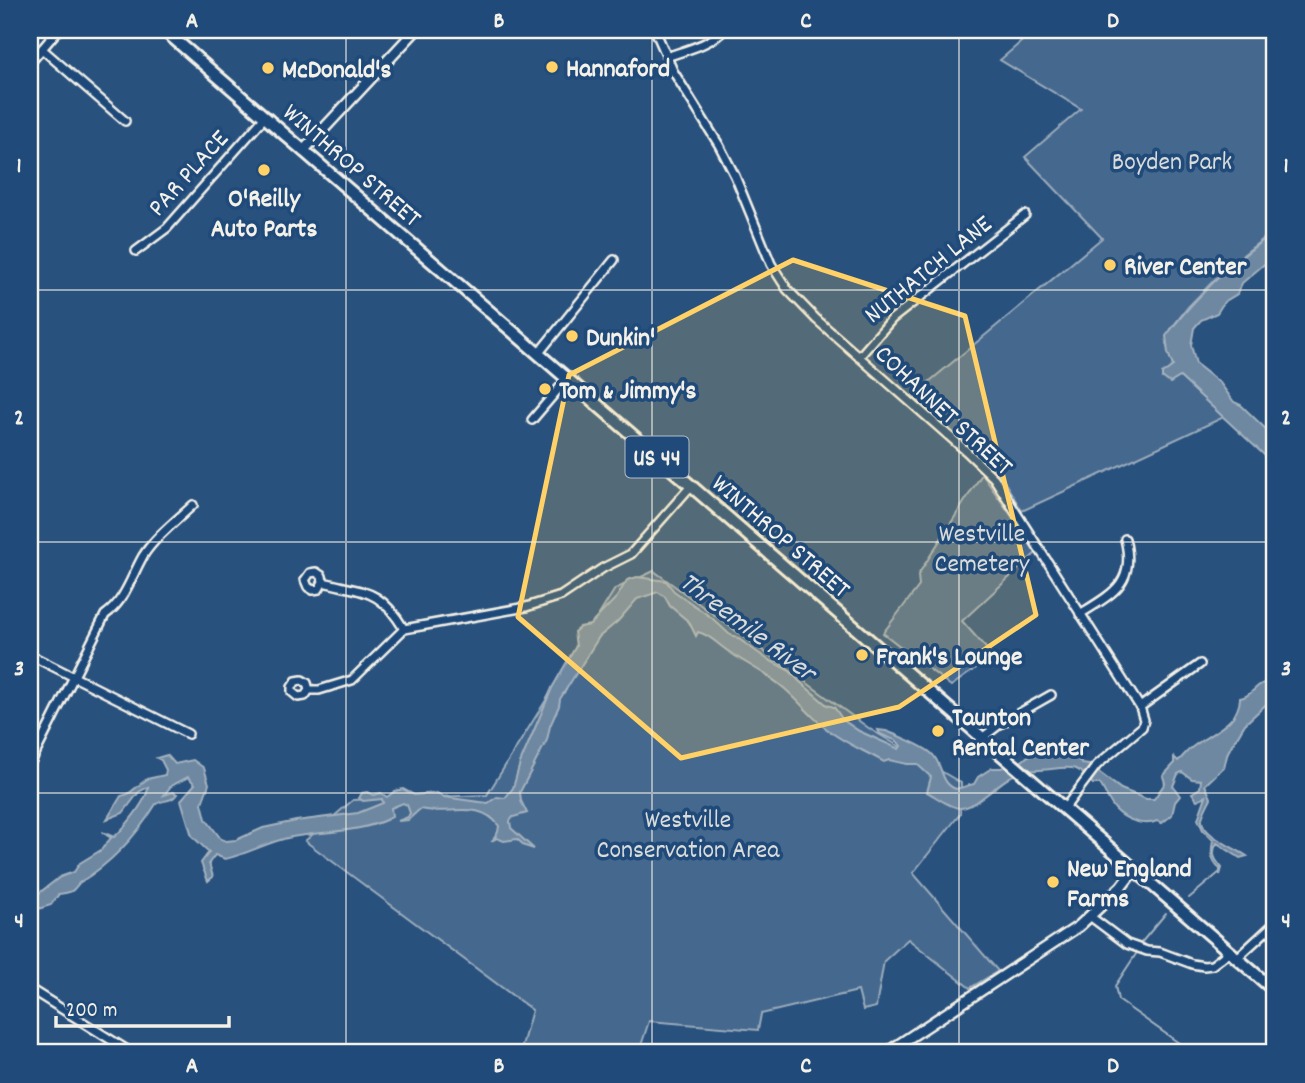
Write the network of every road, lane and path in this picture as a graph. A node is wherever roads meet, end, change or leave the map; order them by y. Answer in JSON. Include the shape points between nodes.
{"nodes":[{"id":1,"x":58,"y":30,"type":"edge"},
{"id":2,"x":164,"y":30,"type":"edge"},
{"id":3,"x":416,"y":30,"type":"edge"},
{"id":4,"x":655,"y":30,"type":"edge"},
{"id":5,"x":724,"y":30,"type":"edge"},
{"id":6,"x":42,"y":49,"type":"junction"},
{"id":7,"x":666,"y":57,"type":"junction"},
{"id":8,"x":30,"y":63,"type":"edge"},
{"id":9,"x":265,"y":117,"type":"junction"},
{"id":10,"x":125,"y":121,"type":"dead end"},
{"id":11,"x":303,"y":151,"type":"junction"},
{"id":12,"x":1025,"y":215,"type":"dead end"},
{"id":13,"x":136,"y":251,"type":"dead end"},
{"id":14,"x":614,"y":260,"type":"dead end"},
{"id":15,"x":538,"y":354,"type":"junction"},
{"id":16,"x":859,"y":357,"type":"junction"},
{"id":17,"x":567,"y":379,"type":"junction"},
{"id":18,"x":532,"y":420,"type":"dead end"},
{"id":19,"x":691,"y":486,"type":"junction"},
{"id":20,"x":193,"y":505,"type":"dead end"},
{"id":21,"x":1125,"y":538,"type":"dead end"},
{"id":22,"x":323,"y":582,"type":"dead end"},
{"id":23,"x":1080,"y":614,"type":"junction"},
{"id":24,"x":404,"y":629,"type":"junction"},
{"id":25,"x":30,"y":655,"type":"edge"},
{"id":26,"x":1200,"y":664,"type":"dead end"},
{"id":27,"x":75,"y":677,"type":"junction"},
{"id":28,"x":309,"y":690,"type":"dead end"},
{"id":29,"x":1051,"y":695,"type":"dead end"},
{"id":30,"x":1140,"y":707,"type":"junction"},
{"id":31,"x":188,"y":734,"type":"dead end"},
{"id":32,"x":982,"y":738,"type":"junction"},
{"id":33,"x":30,"y":764,"type":"edge"},
{"id":34,"x":1063,"y":809,"type":"junction"},
{"id":35,"x":1134,"y":870,"type":"junction"},
{"id":36,"x":1090,"y":917,"type":"junction"},
{"id":37,"x":1275,"y":923,"type":"edge"},
{"id":38,"x":1233,"y":955,"type":"junction"},
{"id":39,"x":30,"y":989,"type":"edge"},
{"id":40,"x":1275,"y":991,"type":"edge"},
{"id":41,"x":132,"y":1053,"type":"edge"},
{"id":42,"x":886,"y":1053,"type":"edge"}],
"edges":[{"from":1,"to":6,"type":"street"},
{"from":2,"to":9,"type":"highway","name":"WINTHROP STREET","number":"US 44"},
{"from":3,"to":11,"type":"main road"},
{"from":4,"to":7,"type":"street","name":"COHANNET STREET"},
{"from":5,"to":7,"type":"street"},
{"from":6,"to":8,"type":"street"},
{"from":6,"to":10,"type":"street"},
{"from":7,"to":16,"type":"street","name":"COHANNET STREET","via":[[735,176],[775,272],[796,300]]},
{"from":9,"to":11,"type":"highway","name":"WINTHROP STREET","number":"US 44"},
{"from":9,"to":13,"type":"street","name":"PAR PLACE","via":[[167,228]]},
{"from":11,"to":15,"type":"highway","name":"WINTHROP STREET","number":"US 44"},
{"from":12,"to":16,"type":"street","name":"NUTHATCH LANE","via":[[892,319]]},
{"from":14,"to":15,"type":"street"},
{"from":15,"to":17,"type":"highway","name":"WINTHROP STREET","number":"US 44"},
{"from":16,"to":23,"type":"street","name":"COHANNET STREET","via":[[994,478]]},
{"from":17,"to":18,"type":"street"},
{"from":17,"to":19,"type":"highway","name":"WINTHROP STREET","number":"US 44"},
{"from":19,"to":24,"type":"street","via":[[631,554],[561,596],[526,607]]},
{"from":19,"to":32,"type":"highway","name":"WINTHROP STREET","number":"US 44"},
{"from":20,"to":27,"type":"street","via":[[144,555],[118,604],[104,615]]},
{"from":21,"to":23,"type":"street","via":[[1130,557],[1121,586]]},
{"from":22,"to":24,"type":"street","via":[[376,596]]},
{"from":23,"to":30,"type":"street","name":"COHANNET STREET"},
{"from":24,"to":28,"type":"street","via":[[352,680]]},
{"from":25,"to":27,"type":"street"},
{"from":26,"to":30,"type":"street"},
{"from":27,"to":31,"type":"street"},
{"from":27,"to":33,"type":"street"},
{"from":29,"to":32,"type":"street"},
{"from":30,"to":34,"type":"street","via":[[1142,727],[1096,766]]},
{"from":32,"to":34,"type":"highway","name":"WINTHROP STREET","number":"US 44"},
{"from":34,"to":35,"type":"highway","name":"WINTHROP STREET","number":"US 44"},
{"from":35,"to":36,"type":"main road"},
{"from":35,"to":38,"type":"highway","name":"WINTHROP STREET","number":"US 44"},
{"from":36,"to":38,"type":"street","via":[[1127,944],[1192,964],[1212,965]]},
{"from":36,"to":42,"type":"main road"},
{"from":37,"to":38,"type":"street"},
{"from":38,"to":40,"type":"highway","name":"WINTHROP STREET","number":"US 44"},
{"from":39,"to":41,"type":"street"}]}
